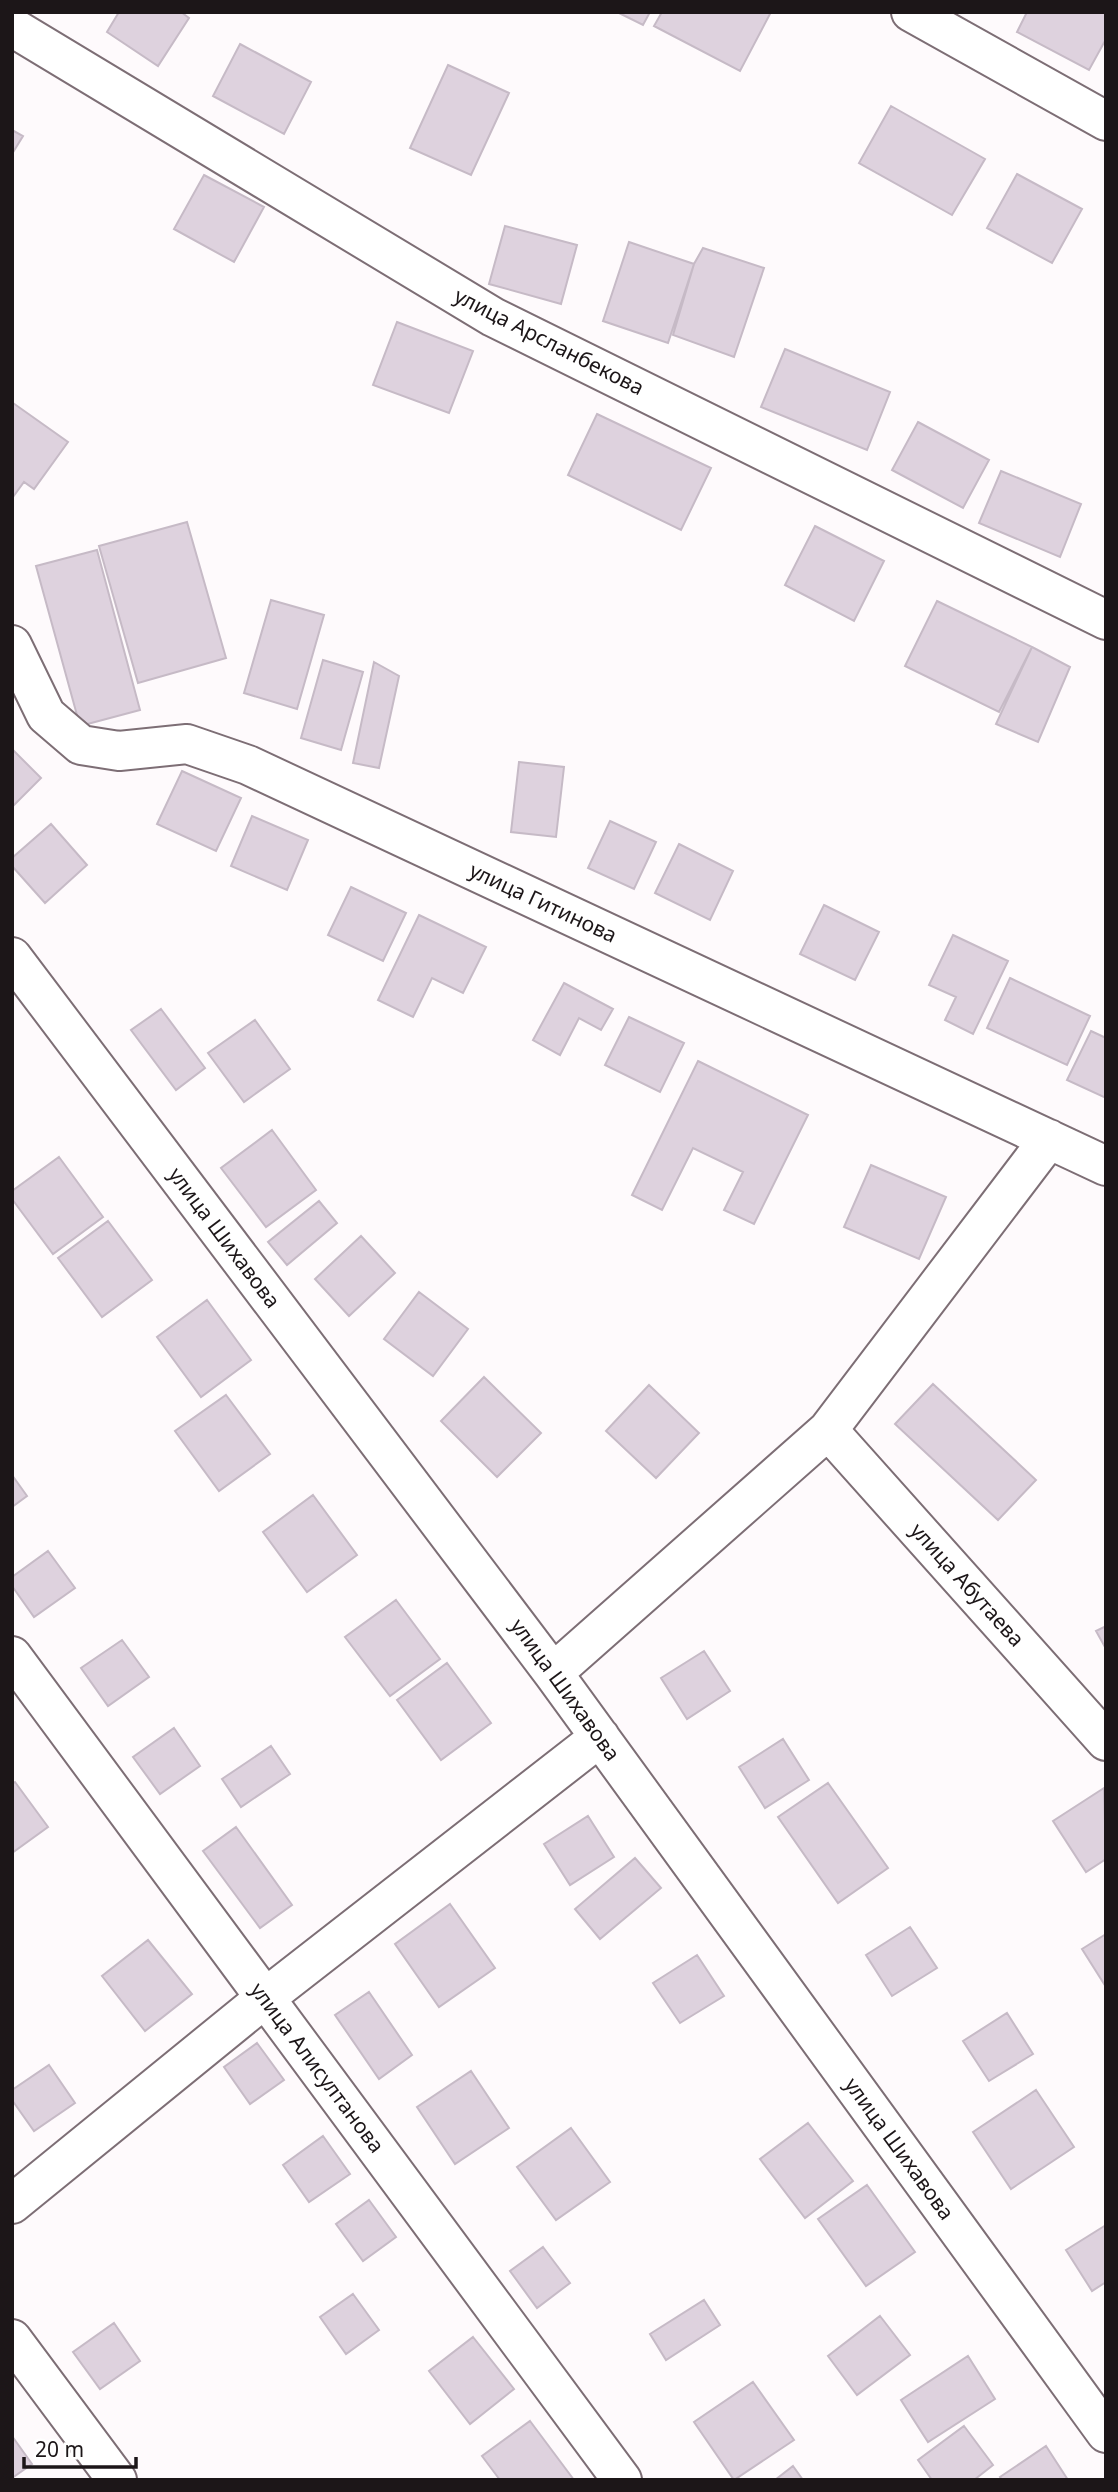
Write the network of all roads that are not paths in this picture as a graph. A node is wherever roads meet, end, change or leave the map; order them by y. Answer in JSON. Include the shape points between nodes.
{"nodes":[{"id":1,"x":911,"y":12,"type":"edge"},
{"id":2,"x":12,"y":27,"type":"edge"},
{"id":3,"x":1106,"y":121,"type":"edge"},
{"id":4,"x":1106,"y":620,"type":"edge"},
{"id":5,"x":12,"y":645,"type":"edge"},
{"id":6,"x":12,"y":957,"type":"edge"},
{"id":7,"x":1049,"y":1139,"type":"junction"},
{"id":8,"x":1106,"y":1166,"type":"edge"},
{"id":9,"x":828,"y":1430,"type":"junction"},
{"id":10,"x":12,"y":1656,"type":"edge"},
{"id":11,"x":553,"y":1673,"type":"junction"},
{"id":12,"x":600,"y":1737,"type":"junction"},
{"id":13,"x":1106,"y":1741,"type":"edge"},
{"id":14,"x":265,"y":1998,"type":"junction"},
{"id":15,"x":12,"y":2204,"type":"edge"},
{"id":16,"x":12,"y":2339,"type":"edge"},
{"id":17,"x":1106,"y":2433,"type":"edge"},
{"id":18,"x":117,"y":2480,"type":"edge"},
{"id":19,"x":622,"y":2480,"type":"edge"}],
"edges":[{"from":1,"to":3,"type":"street"},
{"from":2,"to":4,"type":"street","name":"улица Арсланбекова","via":[[493,317]]},
{"from":5,"to":7,"type":"street","name":"улица Гитинова","via":[[46,715],[80,745],[119,751],[187,744],[248,765]]},
{"from":6,"to":11,"type":"street","name":"улица Шихавова"},
{"from":7,"to":8,"type":"street","name":"улица Гитинова"},
{"from":7,"to":9,"type":"street"},
{"from":9,"to":11,"type":"street"},
{"from":9,"to":13,"type":"street","name":"улица Абутаева"},
{"from":10,"to":14,"type":"street","name":"улица Алисултанова"},
{"from":11,"to":12,"type":"street","name":"улица Шихавова"},
{"from":12,"to":14,"type":"street"},
{"from":12,"to":17,"type":"street","name":"улица Шихавова"},
{"from":14,"to":15,"type":"street"},
{"from":14,"to":19,"type":"street","name":"улица Алисултанова"},
{"from":16,"to":18,"type":"street"}]}
